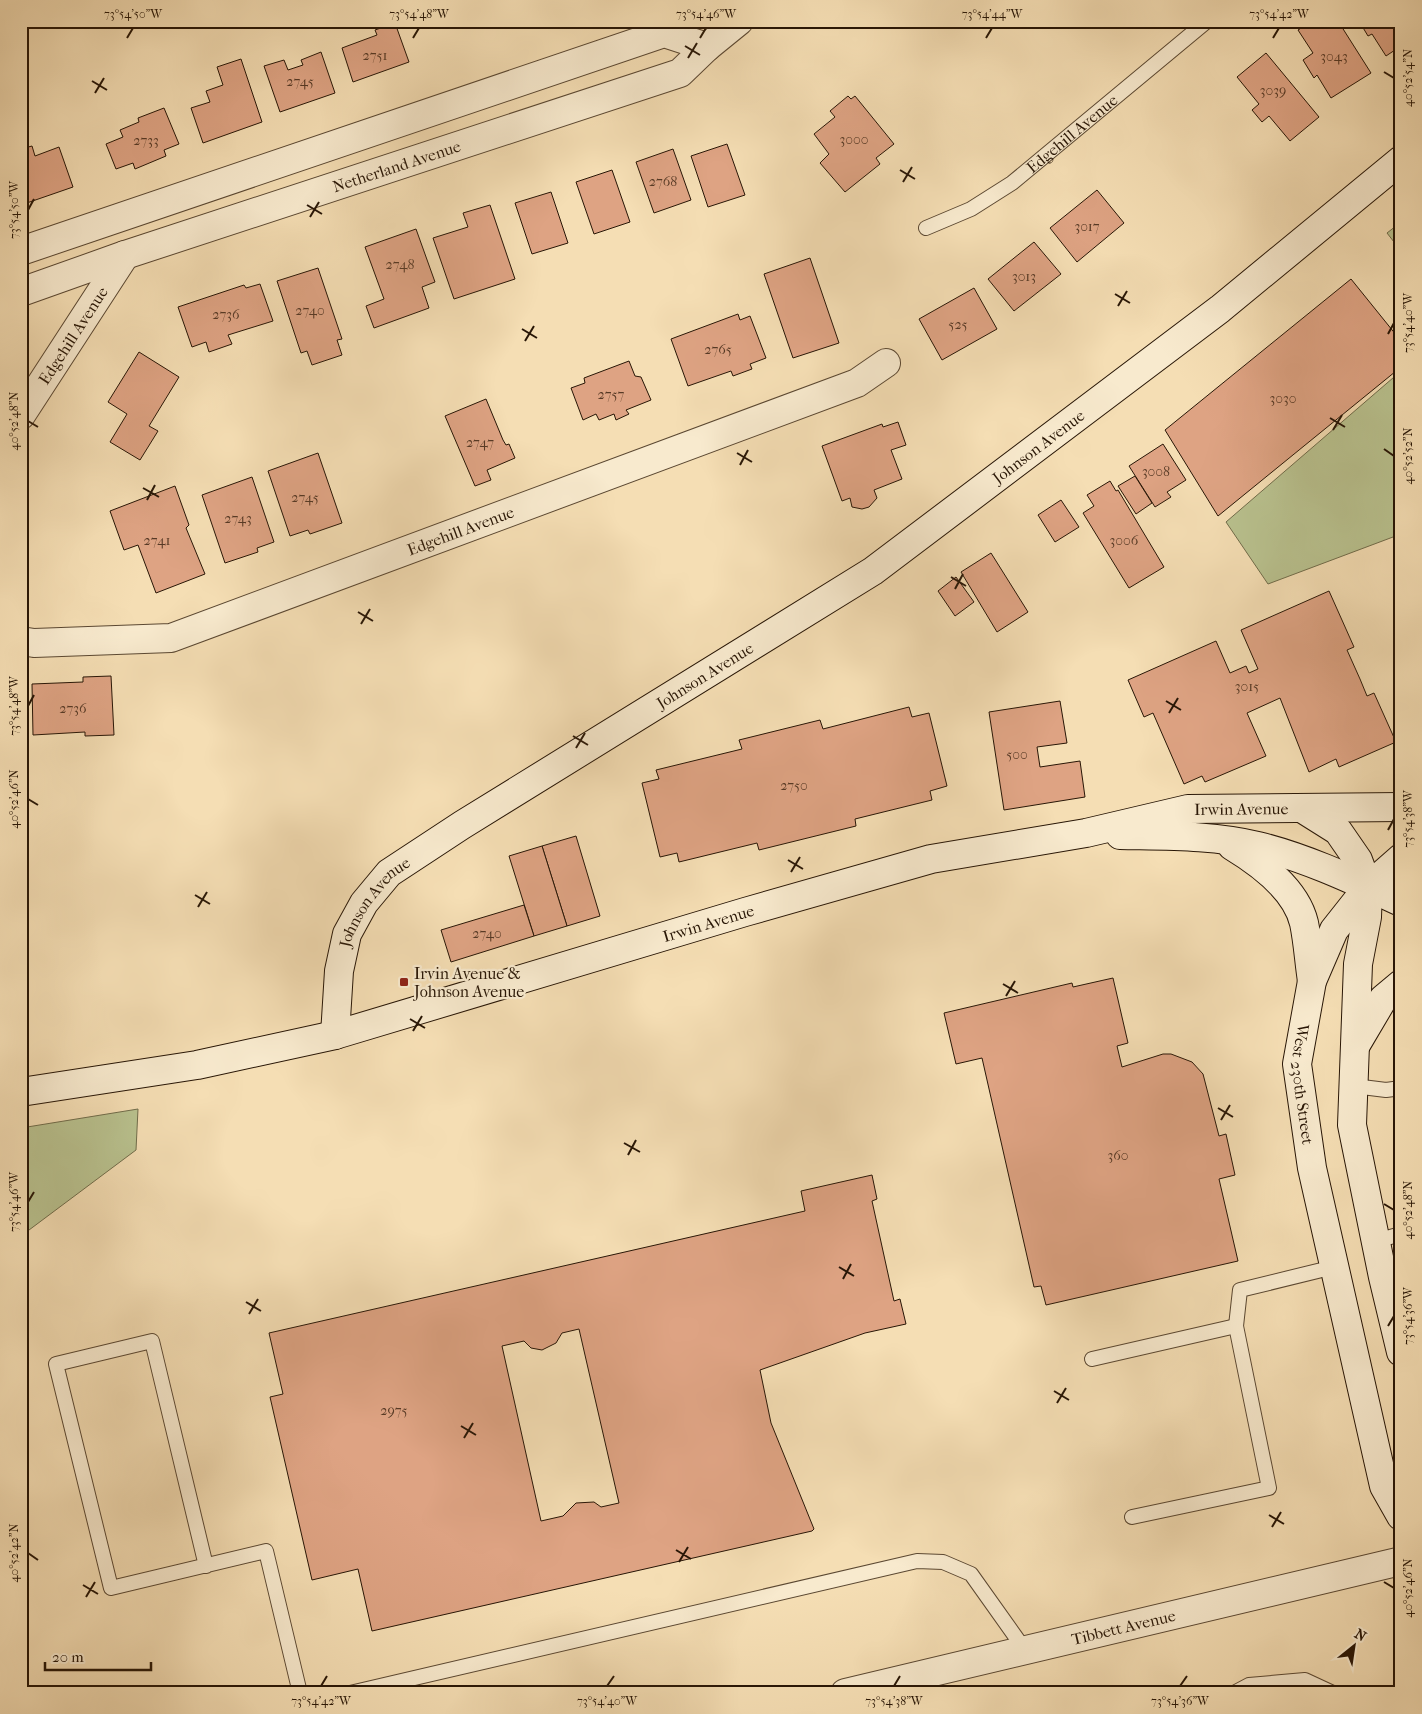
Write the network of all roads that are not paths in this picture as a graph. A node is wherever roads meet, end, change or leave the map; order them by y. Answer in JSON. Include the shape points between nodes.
{"nodes":[{"id":1,"x":691,"y":21,"type":"edge"},
{"id":2,"x":739,"y":21,"type":"edge"},
{"id":3,"x":1207,"y":21,"type":"edge"},
{"id":4,"x":707,"y":46,"type":"junction"},
{"id":5,"x":1401,"y":160,"type":"edge"},
{"id":6,"x":926,"y":228,"type":"dead end"},
{"id":7,"x":21,"y":251,"type":"edge"},
{"id":8,"x":125,"y":255,"type":"junction"},
{"id":9,"x":21,"y":292,"type":"edge"},
{"id":10,"x":886,"y":363,"type":"dead end"},
{"id":11,"x":21,"y":415,"type":"edge"},
{"id":12,"x":21,"y":641,"type":"edge"},
{"id":13,"x":1401,"y":807,"type":"edge"},
{"id":14,"x":1303,"y":809,"type":"junction"},
{"id":15,"x":1086,"y":833,"type":"junction"},
{"id":16,"x":1223,"y":841,"type":"junction"},
{"id":17,"x":1401,"y":858,"type":"edge"},
{"id":18,"x":1368,"y":887,"type":"junction"},
{"id":19,"x":1401,"y":902,"type":"edge"},
{"id":20,"x":1312,"y":981,"type":"junction"},
{"id":21,"x":1401,"y":984,"type":"edge"},
{"id":22,"x":335,"y":1035,"type":"junction"},
{"id":23,"x":1357,"y":1044,"type":"junction"},
{"id":24,"x":1354,"y":1086,"type":"junction"},
{"id":25,"x":1401,"y":1088,"type":"edge"},
{"id":26,"x":21,"y":1092,"type":"edge"},
{"id":27,"x":1388,"y":1237,"type":"edge"},
{"id":28,"x":1334,"y":1267,"type":"junction"},
{"id":29,"x":1236,"y":1326,"type":"junction"},
{"id":30,"x":1401,"y":1352,"type":"edge"},
{"id":31,"x":1092,"y":1359,"type":"dead end"},
{"id":32,"x":1401,"y":1516,"type":"edge"},
{"id":33,"x":1132,"y":1517,"type":"dead end"},
{"id":34,"x":1401,"y":1561,"type":"edge"},
{"id":35,"x":206,"y":1566,"type":"junction"},
{"id":36,"x":1025,"y":1650,"type":"junction"},
{"id":37,"x":300,"y":1693,"type":"edge"},
{"id":38,"x":350,"y":1693,"type":"edge"},
{"id":39,"x":846,"y":1693,"type":"edge"},
{"id":40,"x":1234,"y":1693,"type":"edge"},
{"id":41,"x":1333,"y":1693,"type":"edge"}],
"edges":[{"from":1,"to":4,"type":"street"},
{"from":2,"to":4,"type":"street","name":"Netherland Avenue"},
{"from":3,"to":6,"type":"lane","name":"Edgehill Avenue","via":[[1012,183],[971,209]]},
{"from":4,"to":7,"type":"street","via":[[664,33]]},
{"from":4,"to":8,"type":"street","name":"Netherland Avenue","via":[[680,74]]},
{"from":5,"to":22,"type":"street","name":"Johnson Avenue","via":[[1220,309],[873,571],[389,873],[364,904],[347,934],[339,971]]},
{"from":8,"to":9,"type":"street","name":"Netherland Avenue"},
{"from":8,"to":11,"type":"street","name":"Edgehill Avenue"},
{"from":10,"to":12,"type":"street","name":"Edgehill Avenue","via":[[858,383],[171,638]]},
{"from":13,"to":14,"type":"street","name":"Irwin Avenue"},
{"from":14,"to":15,"type":"street","name":"Irwin Avenue","via":[[1188,809]]},
{"from":14,"to":18,"type":"street","via":[[1338,831],[1358,860]]},
{"from":15,"to":16,"type":"street","name":"Irwin Avenue"},
{"from":15,"to":22,"type":"street","name":"Irwin Avenue","via":[[931,859]]},
{"from":16,"to":18,"type":"street","name":"Irwin Avenue","via":[[1256,845],[1291,856]]},
{"from":16,"to":20,"type":"street","via":[[1256,861],[1285,887],[1303,921]]},
{"from":17,"to":18,"type":"street","name":"West 230th Street"},
{"from":18,"to":19,"type":"street","name":"Irwin Avenue"},
{"from":18,"to":20,"type":"street","name":"West 230th Street","via":[[1334,930]]},
{"from":18,"to":23,"type":"street","via":[[1367,917],[1358,964]]},
{"from":20,"to":28,"type":"street","name":"West 230th Street","via":[[1297,1064],[1312,1168]]},
{"from":21,"to":23,"type":"street","via":[[1383,999]]},
{"from":22,"to":26,"type":"street","via":[[197,1065]]},
{"from":23,"to":24,"type":"street"},
{"from":24,"to":25,"type":"lane","via":[[1386,1090]]},
{"from":24,"to":27,"type":"street","via":[[1352,1125]]},
{"from":27,"to":30,"type":"street"},
{"from":28,"to":29,"type":"lane","via":[[1240,1290]]},
{"from":28,"to":32,"type":"street","name":"West 230th Street","via":[[1384,1486]]},
{"from":29,"to":31,"type":"lane"},
{"from":29,"to":33,"type":"lane","via":[[1269,1488]]},
{"from":34,"to":36,"type":"street","name":"Tibbett Avenue"},
{"from":35,"to":35,"type":"lane","via":[[111,1588],[56,1364],[152,1341]]},
{"from":35,"to":37,"type":"lane","via":[[266,1551]]},
{"from":36,"to":38,"type":"lane","via":[[971,1574],[943,1562],[917,1561]]},
{"from":36,"to":39,"type":"street","name":"Tibbett Avenue"},
{"from":40,"to":41,"type":"lane","via":[[1249,1685],[1305,1680]]}]}
